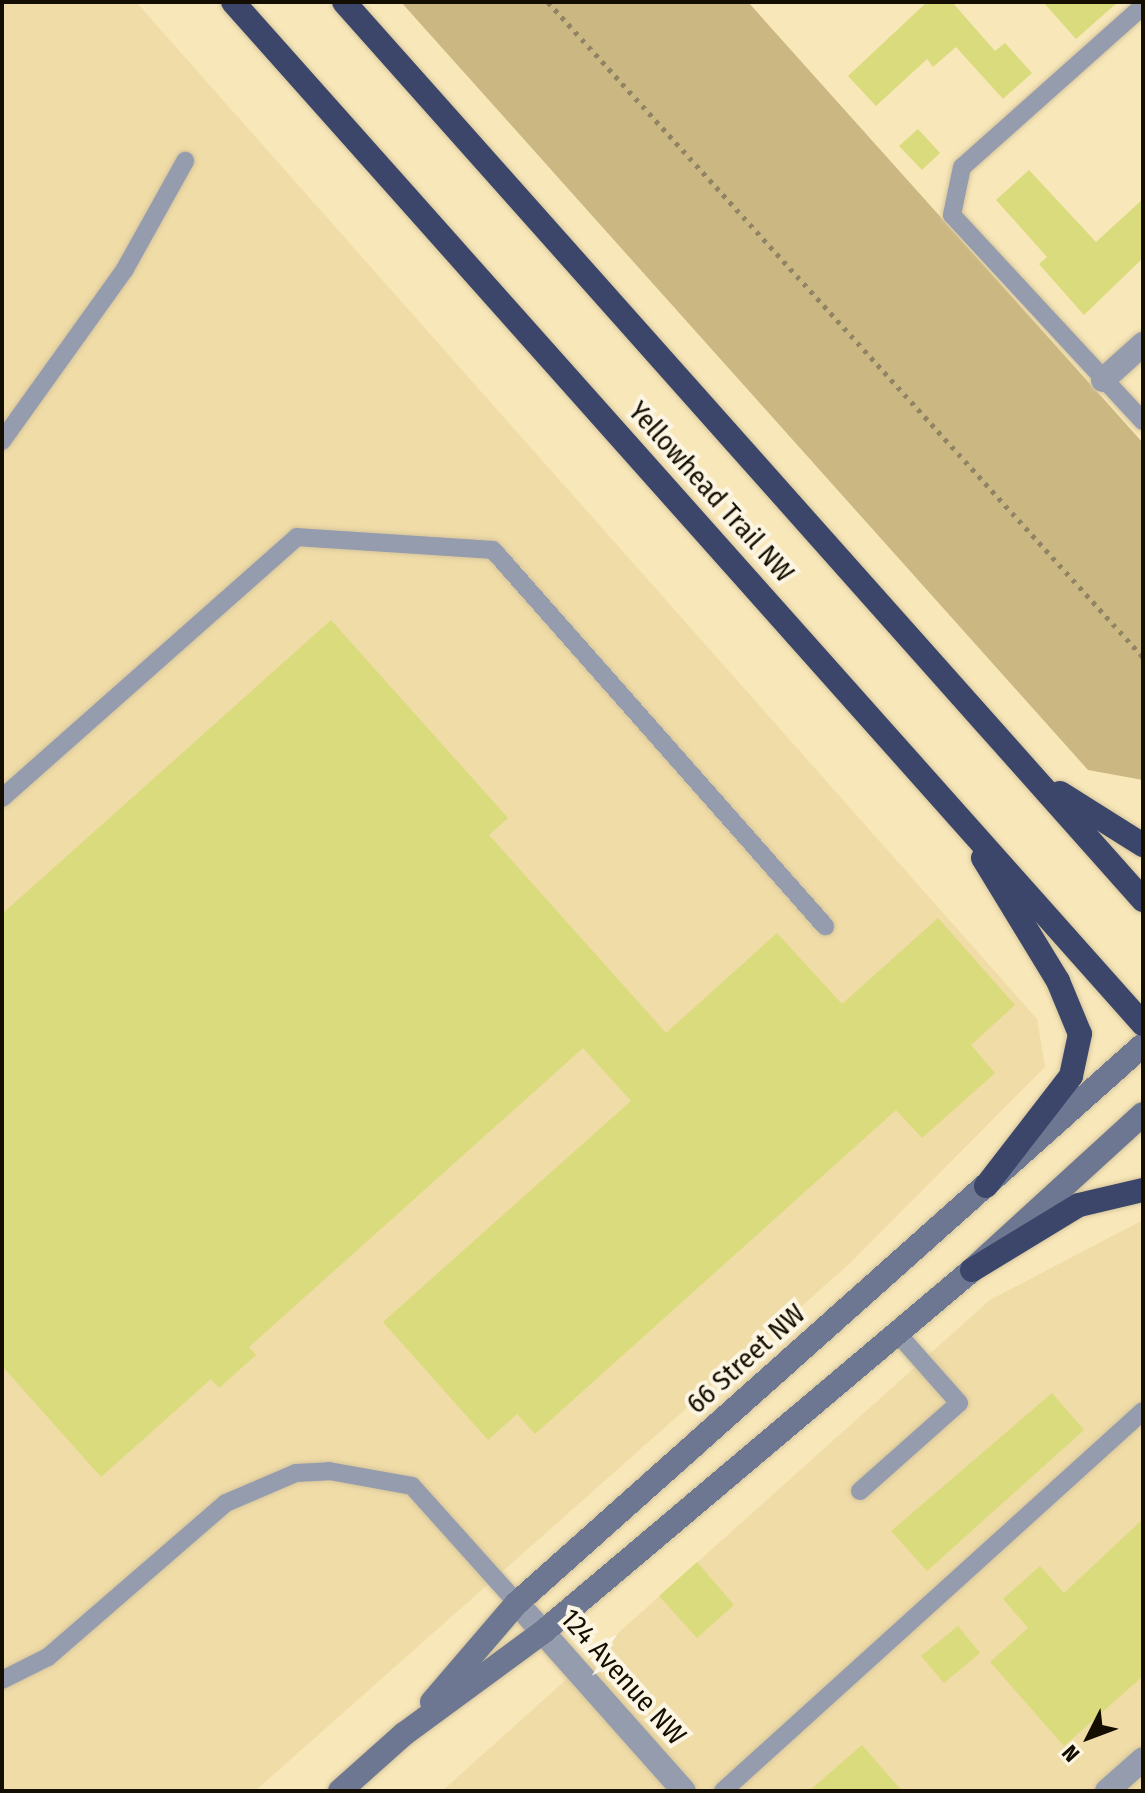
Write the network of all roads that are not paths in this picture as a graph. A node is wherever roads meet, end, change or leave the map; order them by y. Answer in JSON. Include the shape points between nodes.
{"nodes":[{"id":1,"x":233,"y":2,"type":"edge"},
{"id":2,"x":344,"y":2,"type":"edge"},
{"id":3,"x":1143,"y":6,"type":"edge"},
{"id":4,"x":185,"y":161,"type":"dead end"},
{"id":5,"x":1143,"y":344,"type":"edge"},
{"id":6,"x":1103,"y":380,"type":"junction"},
{"id":7,"x":1143,"y":421,"type":"edge"},
{"id":8,"x":2,"y":441,"type":"edge"},
{"id":9,"x":1035,"y":776,"type":"junction"},
{"id":10,"x":2,"y":798,"type":"edge"},
{"id":11,"x":948,"y":801,"type":"junction"},
{"id":12,"x":1143,"y":845,"type":"edge"},
{"id":13,"x":1143,"y":900,"type":"edge"},
{"id":14,"x":825,"y":926,"type":"dead end"},
{"id":15,"x":1143,"y":1024,"type":"edge"},
{"id":16,"x":1143,"y":1045,"type":"edge"},
{"id":17,"x":1143,"y":1114,"type":"edge"},
{"id":18,"x":986,"y":1186,"type":"junction"},
{"id":19,"x":1143,"y":1190,"type":"edge"},
{"id":20,"x":972,"y":1270,"type":"junction"},
{"id":21,"x":897,"y":1333,"type":"junction"},
{"id":22,"x":1143,"y":1411,"type":"edge"},
{"id":23,"x":860,"y":1491,"type":"dead end"},
{"id":24,"x":517,"y":1603,"type":"junction"},
{"id":25,"x":543,"y":1632,"type":"junction"},
{"id":26,"x":2,"y":1680,"type":"edge"},
{"id":27,"x":404,"y":1734,"type":"junction"},
{"id":28,"x":1143,"y":1759,"type":"edge"},
{"id":29,"x":340,"y":1791,"type":"edge"},
{"id":30,"x":684,"y":1791,"type":"edge"},
{"id":31,"x":723,"y":1791,"type":"edge"},
{"id":32,"x":1107,"y":1791,"type":"edge"}],
"edges":[{"from":1,"to":11,"type":"highway","name":"Yellowhead Trail NW"},
{"from":2,"to":9,"type":"highway","name":"Yellowhead Trail NW"},
{"from":3,"to":6,"type":"lane","via":[[962,167],[952,215]]},
{"from":4,"to":8,"type":"lane","via":[[125,269]]},
{"from":5,"to":6,"type":"street"},
{"from":6,"to":7,"type":"lane"},
{"from":9,"to":12,"type":"highway"},
{"from":9,"to":13,"type":"highway","name":"Yellowhead Trail NW"},
{"from":10,"to":14,"type":"lane","via":[[297,537],[493,550]]},
{"from":11,"to":15,"type":"highway","name":"Yellowhead Trail NW"},
{"from":11,"to":18,"type":"highway","via":[[1058,981],[1080,1034],[1071,1076]]},
{"from":16,"to":18,"type":"main road","name":"66 Street NW"},
{"from":17,"to":20,"type":"main road","name":"66 Street NW"},
{"from":18,"to":24,"type":"main road","name":"66 Street NW"},
{"from":19,"to":20,"type":"highway","via":[[1079,1205]]},
{"from":20,"to":21,"type":"main road","name":"66 Street NW"},
{"from":21,"to":23,"type":"lane","via":[[959,1403]]},
{"from":21,"to":25,"type":"main road","name":"66 Street NW"},
{"from":22,"to":31,"type":"lane"},
{"from":24,"to":25,"type":"street","name":"124 Avenue NW"},
{"from":24,"to":26,"type":"lane","via":[[412,1486],[329,1471],[296,1473],[226,1503],[48,1657]]},
{"from":24,"to":27,"type":"main road","name":"66 Street NW"},
{"from":25,"to":27,"type":"main road","name":"66 Street NW"},
{"from":25,"to":30,"type":"street","name":"124 Avenue NW"},
{"from":27,"to":29,"type":"main road","name":"66 Street NW"},
{"from":28,"to":32,"type":"street"}]}
